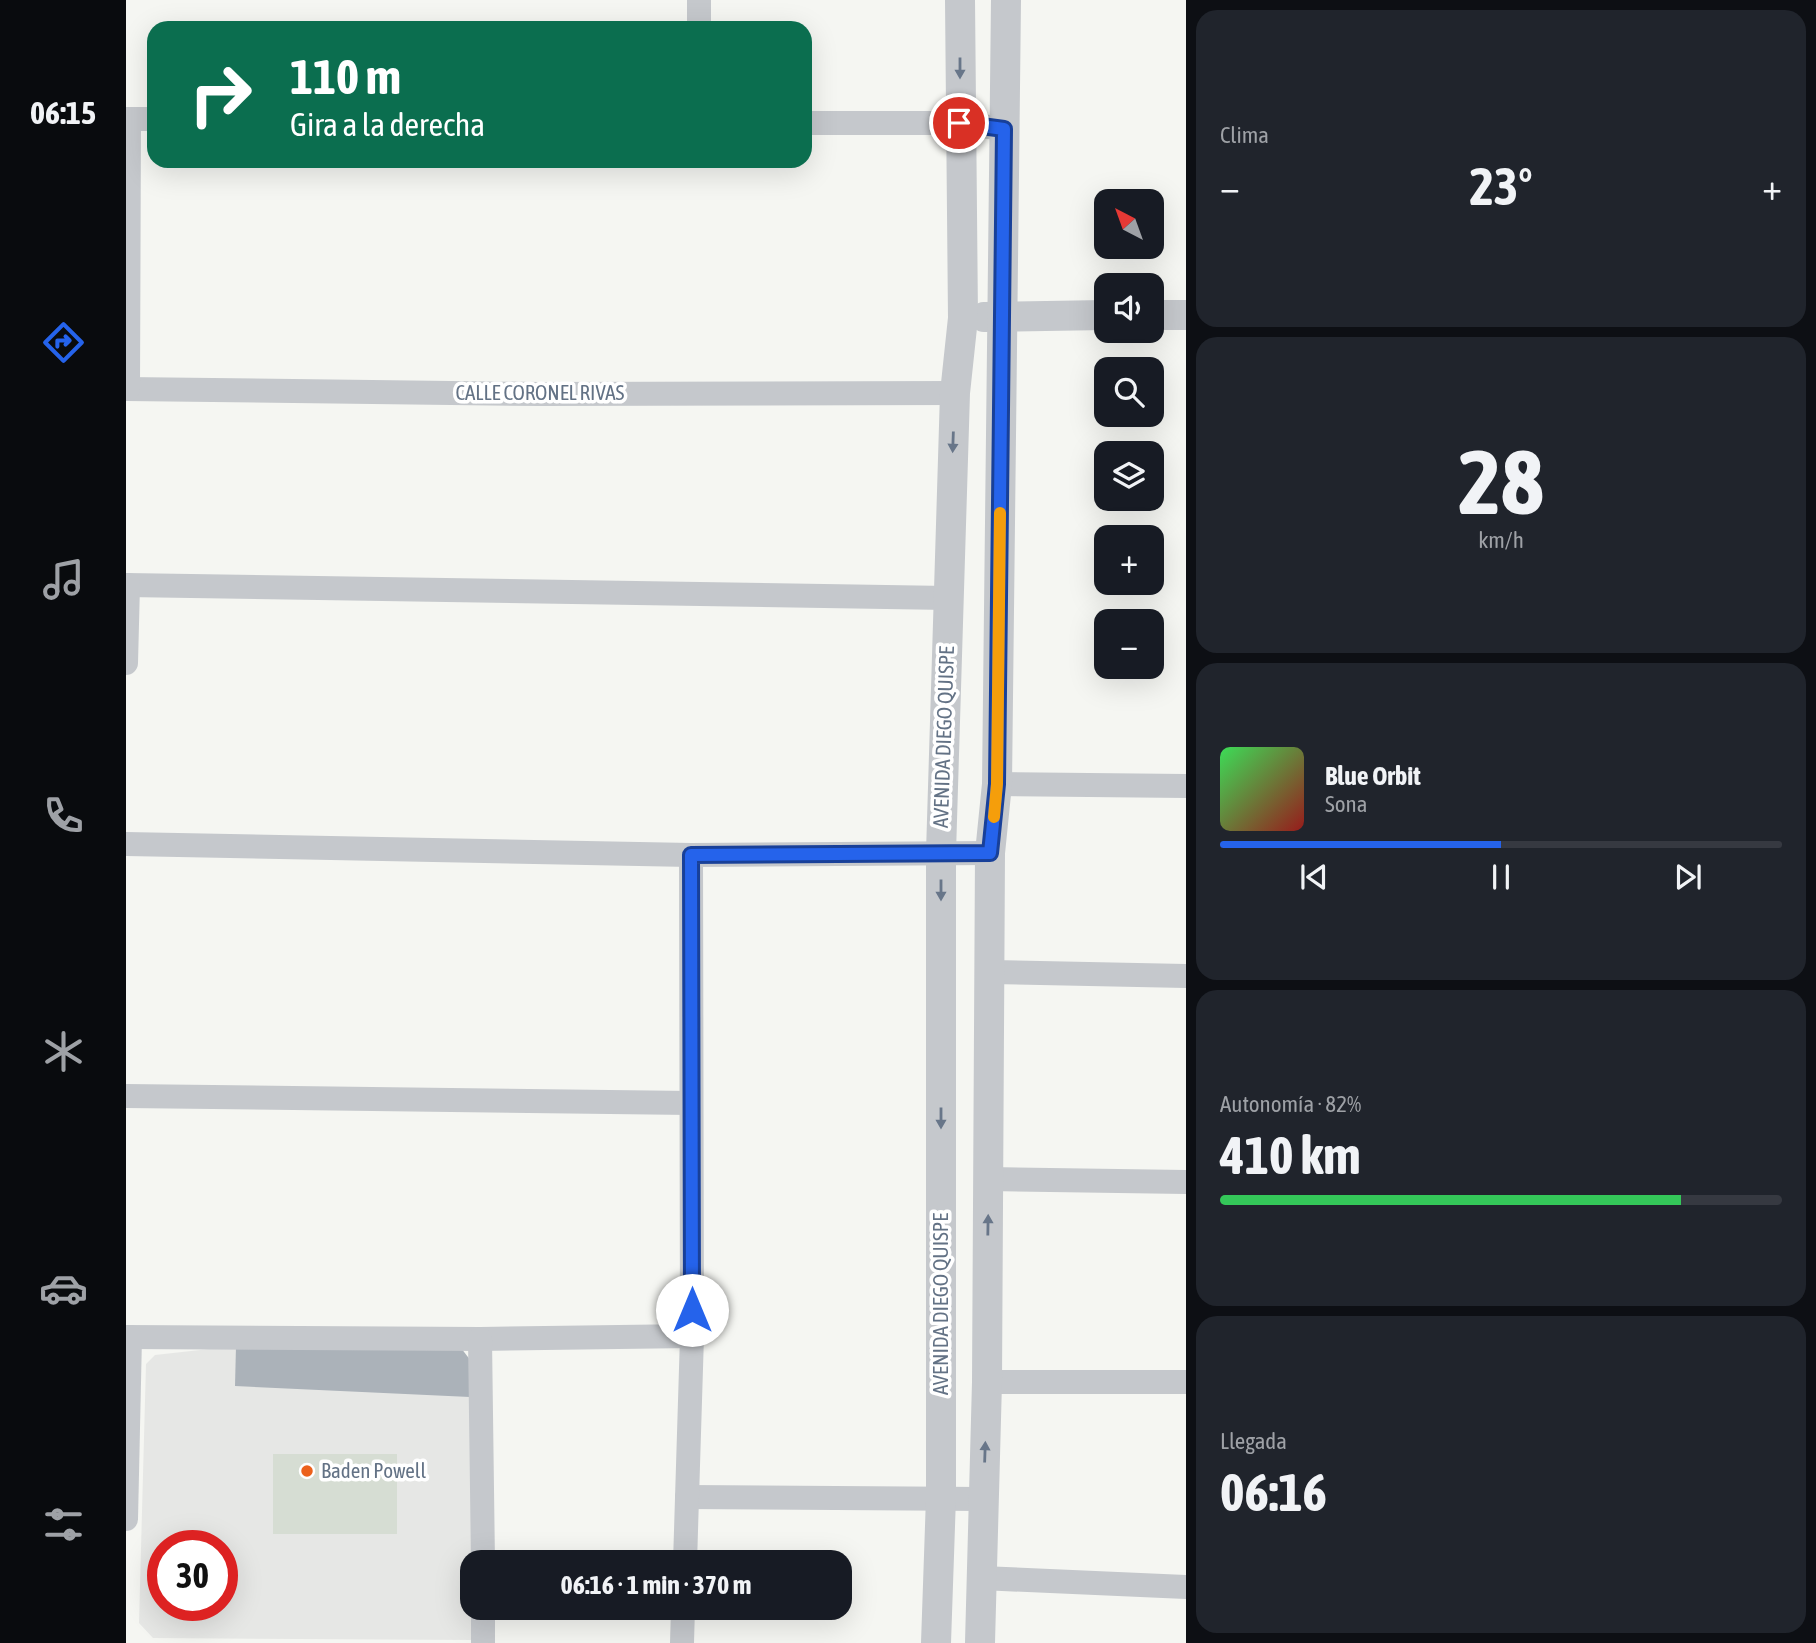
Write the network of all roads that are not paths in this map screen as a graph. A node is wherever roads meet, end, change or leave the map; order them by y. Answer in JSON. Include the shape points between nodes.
{"nodes":[{"id":1,"x":699,"y":0,"type":"edge"},
{"id":2,"x":960,"y":0,"type":"edge"},
{"id":3,"x":1006,"y":0,"type":"edge"},
{"id":4,"x":699,"y":21,"type":"edge"},
{"id":5,"x":128,"y":119,"type":"edge"},
{"id":6,"x":147,"y":119,"type":"edge"},
{"id":7,"x":812,"y":123,"type":"edge"},
{"id":8,"x":959,"y":123,"type":"junction"},
{"id":9,"x":1004,"y":129,"type":"junction"},
{"id":10,"x":1094,"y":315,"type":"edge"},
{"id":11,"x":1164,"y":315,"type":"edge"},
{"id":12,"x":1186,"y":315,"type":"edge"},
{"id":13,"x":1002,"y":316,"type":"junction"},
{"id":14,"x":963,"y":317,"type":"junction"},
{"id":15,"x":127,"y":389,"type":"edge"},
{"id":16,"x":955,"y":393,"type":"junction"},
{"id":17,"x":127,"y":585,"type":"edge"},
{"id":18,"x":948,"y":598,"type":"junction"},
{"id":19,"x":126,"y":663,"type":"edge"},
{"id":20,"x":997,"y":784,"type":"junction"},
{"id":21,"x":1186,"y":786,"type":"edge"},
{"id":22,"x":126,"y":844,"type":"edge"},
{"id":23,"x":941,"y":853,"type":"junction"},
{"id":24,"x":990,"y":853,"type":"junction"},
{"id":25,"x":691,"y":855,"type":"junction"},
{"id":26,"x":991,"y":972,"type":"junction"},
{"id":27,"x":1186,"y":975,"type":"edge"},
{"id":28,"x":126,"y":1096,"type":"edge"},
{"id":29,"x":691,"y":1103,"type":"junction"},
{"id":30,"x":989,"y":1179,"type":"junction"},
{"id":31,"x":1186,"y":1182,"type":"edge"},
{"id":32,"x":128,"y":1336,"type":"edge"},
{"id":33,"x":692,"y":1336,"type":"junction"},
{"id":34,"x":480,"y":1339,"type":"junction"},
{"id":35,"x":987,"y":1382,"type":"junction"},
{"id":36,"x":1186,"y":1382,"type":"edge"},
{"id":37,"x":687,"y":1497,"type":"junction"},
{"id":38,"x":941,"y":1497,"type":"junction"},
{"id":39,"x":984,"y":1499,"type":"junction"},
{"id":40,"x":126,"y":1519,"type":"edge"},
{"id":41,"x":482,"y":1550,"type":"edge"},
{"id":42,"x":685,"y":1550,"type":"edge"},
{"id":43,"x":981,"y":1578,"type":"junction"},
{"id":44,"x":1186,"y":1587,"type":"edge"},
{"id":45,"x":483,"y":1620,"type":"edge"},
{"id":46,"x":683,"y":1620,"type":"edge"},
{"id":47,"x":483,"y":1643,"type":"edge"},
{"id":48,"x":682,"y":1643,"type":"edge"},
{"id":49,"x":936,"y":1643,"type":"edge"},
{"id":50,"x":980,"y":1643,"type":"edge"}],
"edges":[{"from":1,"to":4,"type":"street"},
{"from":2,"to":8,"type":"street","name":"AVENIDA DIEGO QUISPE","one_way":true},
{"from":3,"to":9,"type":"street"},
{"from":5,"to":6,"type":"street"},
{"from":5,"to":15,"type":"street"},
{"from":7,"to":8,"type":"street"},
{"from":8,"to":9,"type":"street"},
{"from":8,"to":14,"type":"street","name":"AVENIDA DIEGO QUISPE"},
{"from":9,"to":13,"type":"street"},
{"from":10,"to":13,"type":"street"},
{"from":11,"to":12,"type":"street"},
{"from":13,"to":14,"type":"street"},
{"from":13,"to":20,"type":"street"},
{"from":14,"to":16,"type":"street","name":"AVENIDA DIEGO QUISPE"},
{"from":15,"to":16,"type":"street","name":"CALLE CORONEL RIVAS"},
{"from":16,"to":18,"type":"street","name":"AVENIDA DIEGO QUISPE","one_way":true},
{"from":17,"to":18,"type":"street"},
{"from":17,"to":19,"type":"street"},
{"from":18,"to":23,"type":"street","name":"AVENIDA DIEGO QUISPE"},
{"from":20,"to":21,"type":"street"},
{"from":20,"to":24,"type":"street"},
{"from":22,"to":25,"type":"street"},
{"from":23,"to":24,"type":"street"},
{"from":23,"to":25,"type":"street"},
{"from":23,"to":38,"type":"street","name":"AVENIDA DIEGO QUISPE","one_way":true},
{"from":24,"to":26,"type":"street"},
{"from":25,"to":29,"type":"street"},
{"from":26,"to":27,"type":"street"},
{"from":26,"to":30,"type":"street"},
{"from":28,"to":29,"type":"street"},
{"from":29,"to":33,"type":"street"},
{"from":30,"to":31,"type":"street"},
{"from":35,"to":30,"type":"street","one_way":true},
{"from":32,"to":34,"type":"street"},
{"from":32,"to":40,"type":"street"},
{"from":33,"to":34,"type":"street"},
{"from":33,"to":37,"type":"street"},
{"from":34,"to":41,"type":"street"},
{"from":35,"to":36,"type":"street"},
{"from":39,"to":35,"type":"street","one_way":true},
{"from":37,"to":38,"type":"street"},
{"from":37,"to":42,"type":"street"},
{"from":38,"to":39,"type":"street"},
{"from":38,"to":49,"type":"street","name":"AVENIDA DIEGO QUISPE"},
{"from":39,"to":43,"type":"street"},
{"from":43,"to":44,"type":"street"},
{"from":43,"to":50,"type":"street"},
{"from":45,"to":47,"type":"street"},
{"from":46,"to":48,"type":"street"}]}
